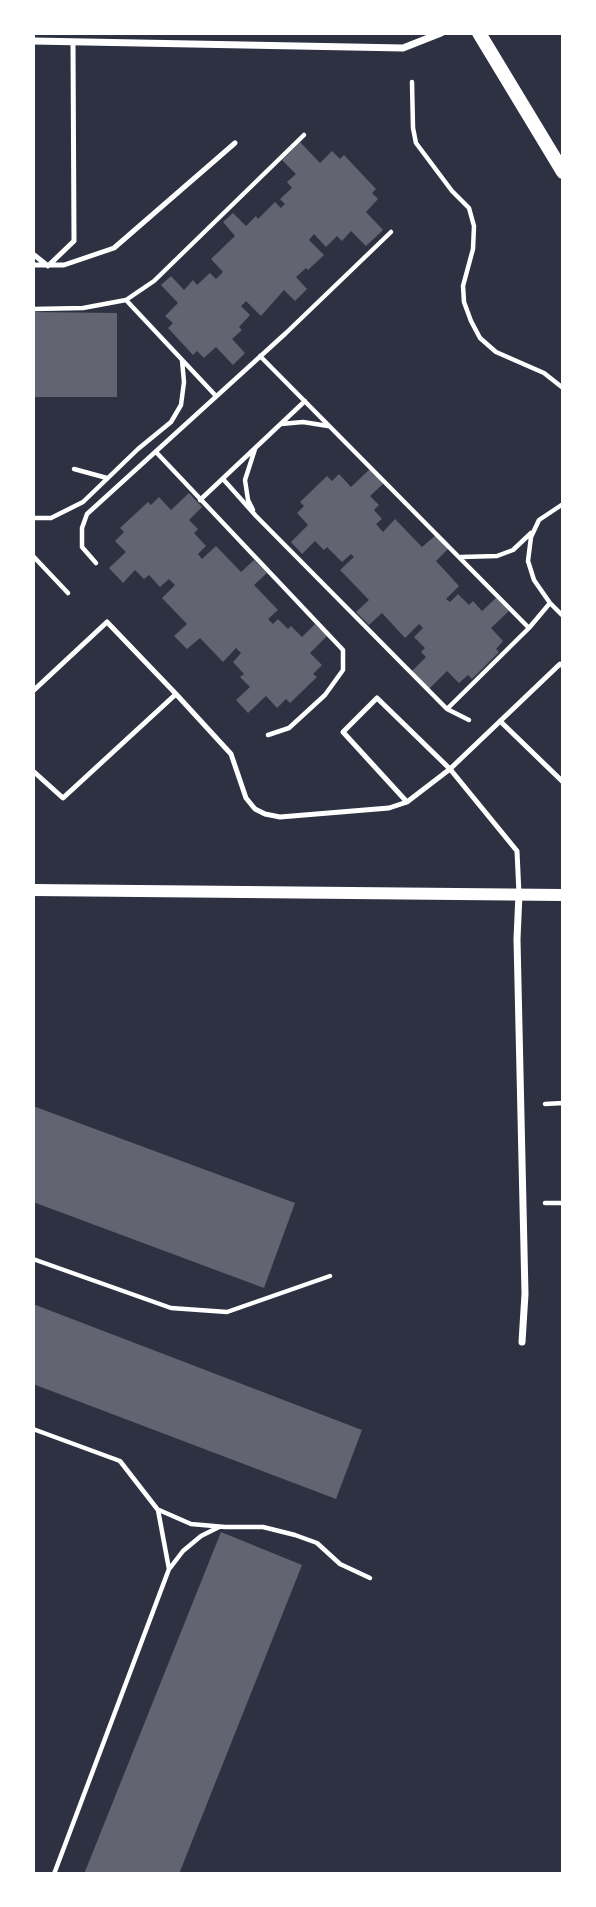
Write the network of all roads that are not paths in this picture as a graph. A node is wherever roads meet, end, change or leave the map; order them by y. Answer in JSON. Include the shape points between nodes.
{"nodes":[{"id":1,"x":441,"y":33,"type":"edge"},
{"id":2,"x":479,"y":33,"type":"edge"},
{"id":3,"x":33,"y":41,"type":"edge"},
{"id":4,"x":73,"y":42,"type":"junction"},
{"id":5,"x":235,"y":143,"type":"dead end"},
{"id":6,"x":563,"y":172,"type":"edge"},
{"id":7,"x":33,"y":254,"type":"edge"},
{"id":8,"x":33,"y":265,"type":"edge"},
{"id":9,"x":48,"y":266,"type":"junction"},
{"id":10,"x":563,"y":666,"type":"edge"},
{"id":11,"x":33,"y":691,"type":"edge"},
{"id":12,"x":176,"y":694,"type":"junction"},
{"id":13,"x":500,"y":721,"type":"junction"},
{"id":14,"x":450,"y":769,"type":"junction"},
{"id":15,"x":33,"y":771,"type":"edge"},
{"id":16,"x":563,"y":782,"type":"edge"},
{"id":17,"x":407,"y":802,"type":"junction"},
{"id":18,"x":33,"y":890,"type":"edge"},
{"id":19,"x":519,"y":894,"type":"junction"},
{"id":20,"x":563,"y":895,"type":"edge"},
{"id":21,"x":522,"y":1342,"type":"dead end"}],
"edges":[{"from":1,"to":4,"type":"street","via":[[403,48]]},
{"from":2,"to":6,"type":"main road"},
{"from":3,"to":4,"type":"street"},
{"from":4,"to":9,"type":"lane","via":[[74,241]]},
{"from":5,"to":9,"type":"lane","via":[[114,248]]},
{"from":7,"to":9,"type":"lane"},
{"from":8,"to":9,"type":"lane"},
{"from":10,"to":13,"type":"lane"},
{"from":11,"to":12,"type":"lane","via":[[107,622]]},
{"from":12,"to":15,"type":"lane","via":[[63,798]]},
{"from":12,"to":17,"type":"lane","via":[[231,754],[246,799],[265,814],[323,815]]},
{"from":13,"to":14,"type":"lane"},
{"from":13,"to":16,"type":"lane"},
{"from":14,"to":17,"type":"lane"},
{"from":14,"to":17,"type":"lane","via":[[377,698],[343,732]]},
{"from":14,"to":19,"type":"lane","via":[[517,851]]},
{"from":18,"to":19,"type":"street"},
{"from":19,"to":20,"type":"street"},
{"from":19,"to":21,"type":"street"}]}
